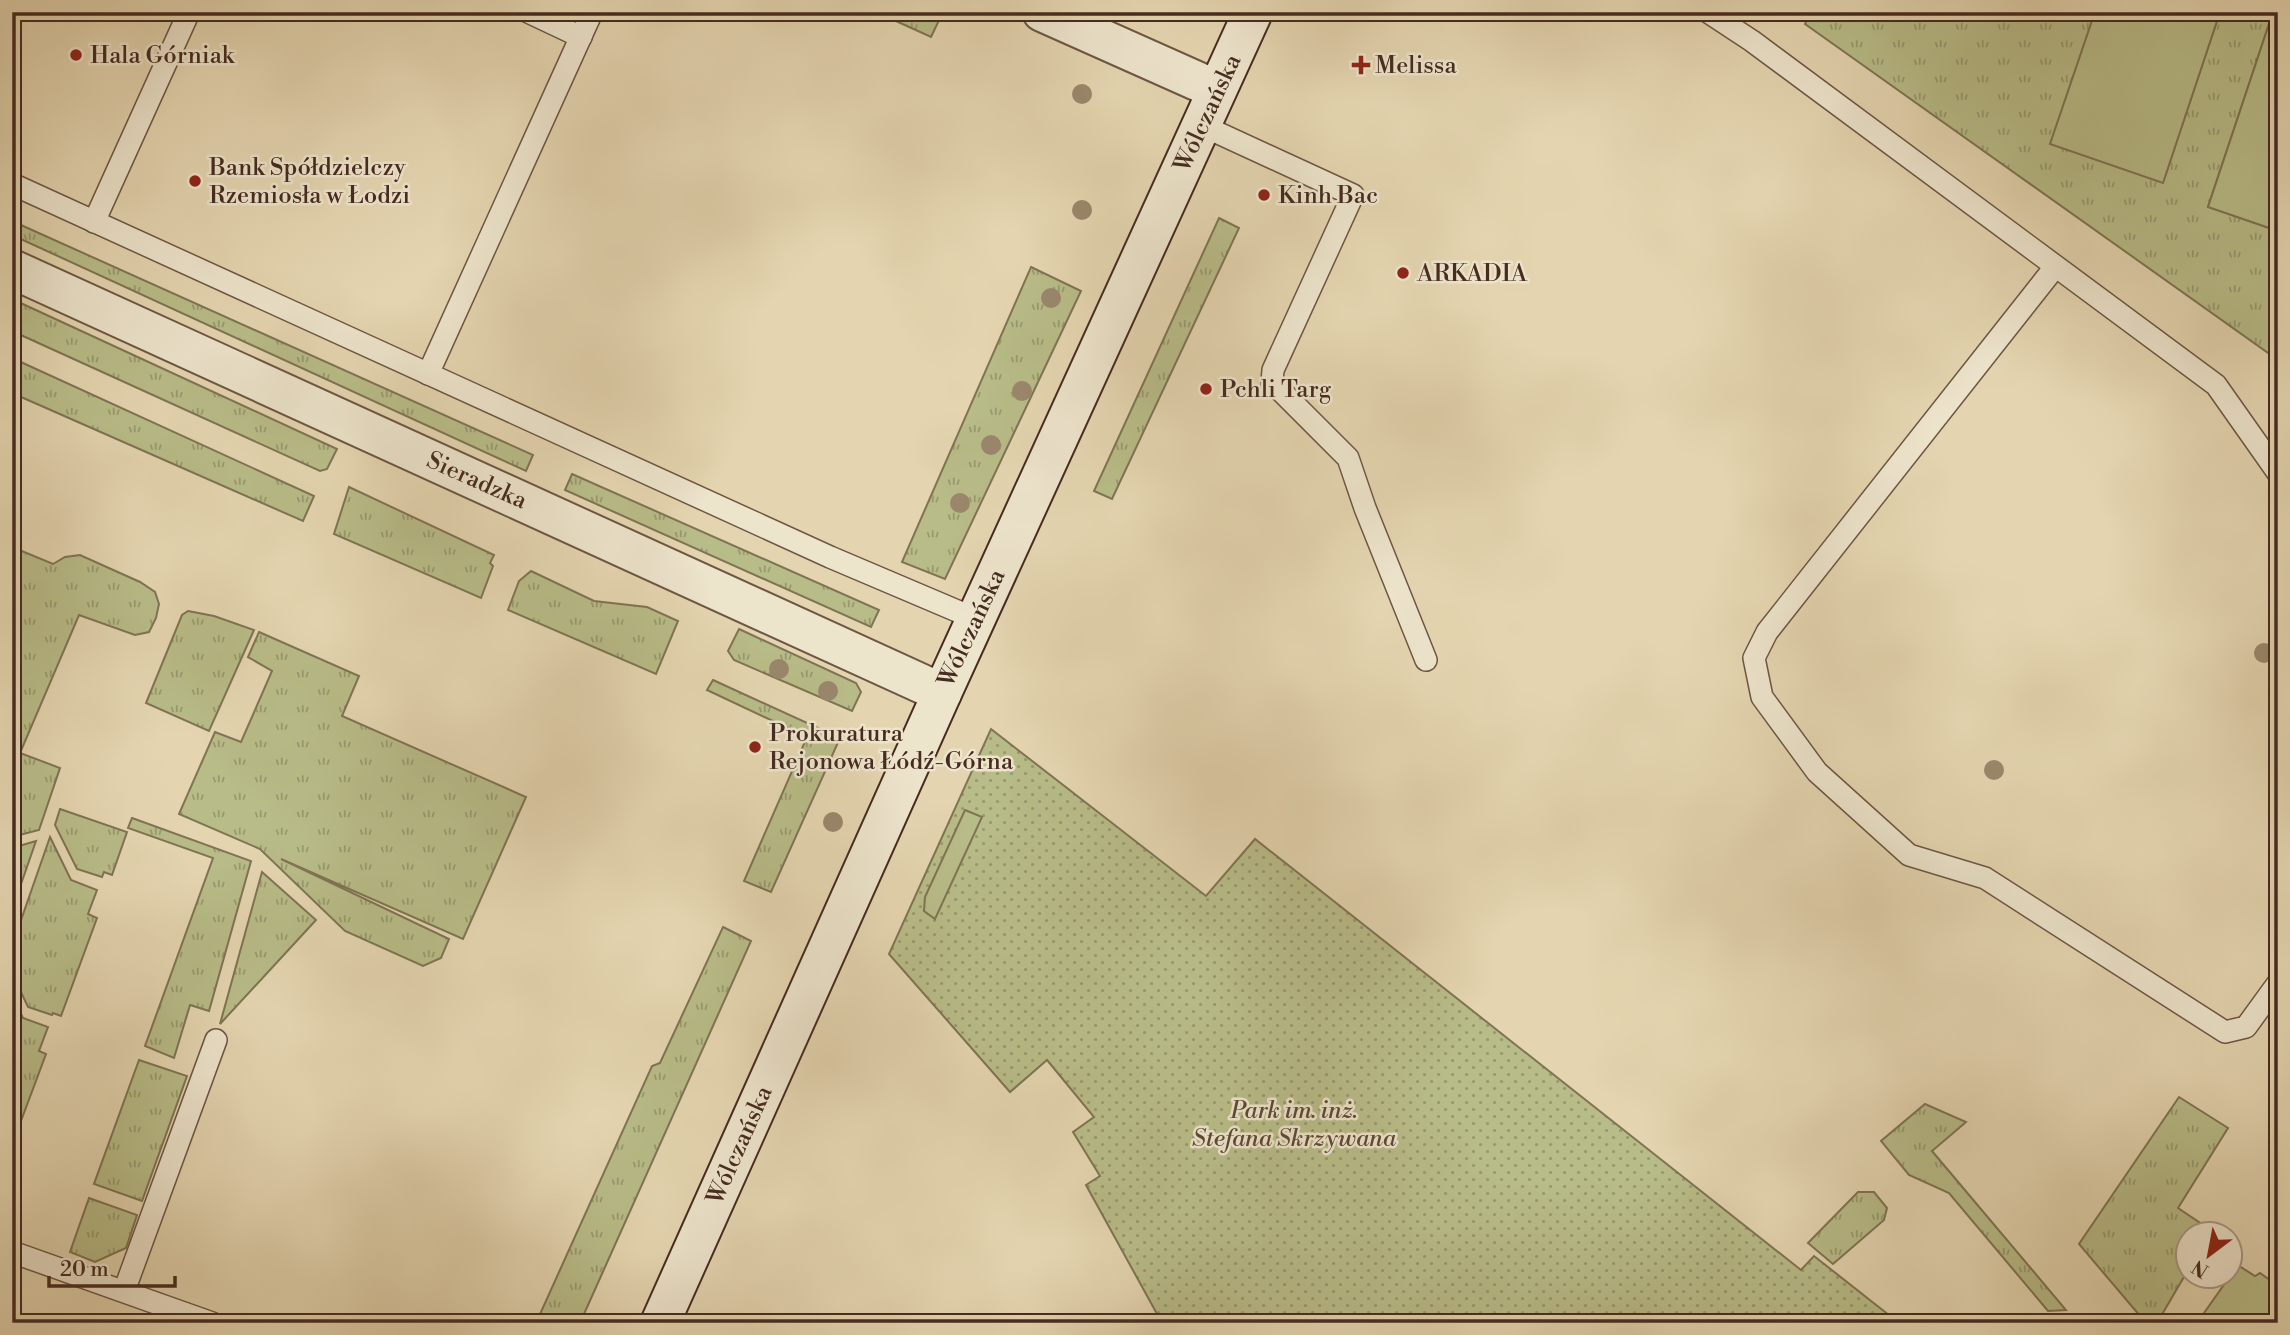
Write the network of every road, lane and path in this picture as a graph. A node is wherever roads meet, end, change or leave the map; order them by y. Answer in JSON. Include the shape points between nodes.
{"nodes":[{"id":1,"x":188,"y":12,"type":"edge"},
{"id":2,"x":528,"y":12,"type":"edge"},
{"id":3,"x":592,"y":12,"type":"edge"},
{"id":4,"x":1042,"y":12,"type":"edge"},
{"id":5,"x":1253,"y":12,"type":"edge"},
{"id":6,"x":1707,"y":12,"type":"edge"},
{"id":7,"x":581,"y":37,"type":"junction"},
{"id":8,"x":1217,"y":90,"type":"junction"},
{"id":9,"x":1201,"y":125,"type":"junction"},
{"id":10,"x":12,"y":184,"type":"edge"},
{"id":11,"x":94,"y":222,"type":"junction"},
{"id":12,"x":2055,"y":267,"type":"junction"},
{"id":13,"x":12,"y":269,"type":"edge"},
{"id":14,"x":428,"y":374,"type":"junction"},
{"id":15,"x":2278,"y":473,"type":"edge"},
{"id":16,"x":976,"y":619,"type":"junction"},
{"id":17,"x":1426,"y":660,"type":"dead end"},
{"id":18,"x":942,"y":693,"type":"junction"},
{"id":19,"x":2278,"y":983,"type":"edge"},
{"id":20,"x":216,"y":1040,"type":"dead end"},
{"id":21,"x":12,"y":1251,"type":"edge"},
{"id":22,"x":124,"y":1291,"type":"junction"},
{"id":23,"x":212,"y":1323,"type":"edge"},
{"id":24,"x":660,"y":1323,"type":"edge"}],
"edges":[{"from":1,"to":11,"type":"lane"},
{"from":2,"to":7,"type":"lane"},
{"from":3,"to":7,"type":"lane"},
{"from":4,"to":8,"type":"street"},
{"from":5,"to":8,"type":"street","name":"Wólczańska"},
{"from":6,"to":12,"type":"lane"},
{"from":7,"to":14,"type":"lane"},
{"from":8,"to":9,"type":"street","name":"Wólczańska"},
{"from":9,"to":16,"type":"street","name":"Wólczańska"},
{"from":9,"to":17,"type":"lane","via":[[1353,195],[1273,370],[1272,382],[1348,458]]},
{"from":10,"to":11,"type":"lane"},
{"from":11,"to":14,"type":"lane"},
{"from":12,"to":15,"type":"lane","via":[[2216,384]]},
{"from":12,"to":19,"type":"lane","via":[[1768,632],[1754,658],[1762,697],[1817,772],[1909,855],[1985,878],[2225,1032],[2246,1027]]},
{"from":13,"to":18,"type":"street","name":"Sieradzka"},
{"from":14,"to":16,"type":"lane"},
{"from":16,"to":18,"type":"street","name":"Wólczańska"},
{"from":18,"to":24,"type":"street","name":"Wólczańska"},
{"from":20,"to":22,"type":"lane"},
{"from":21,"to":22,"type":"lane"},
{"from":22,"to":23,"type":"lane"}]}
